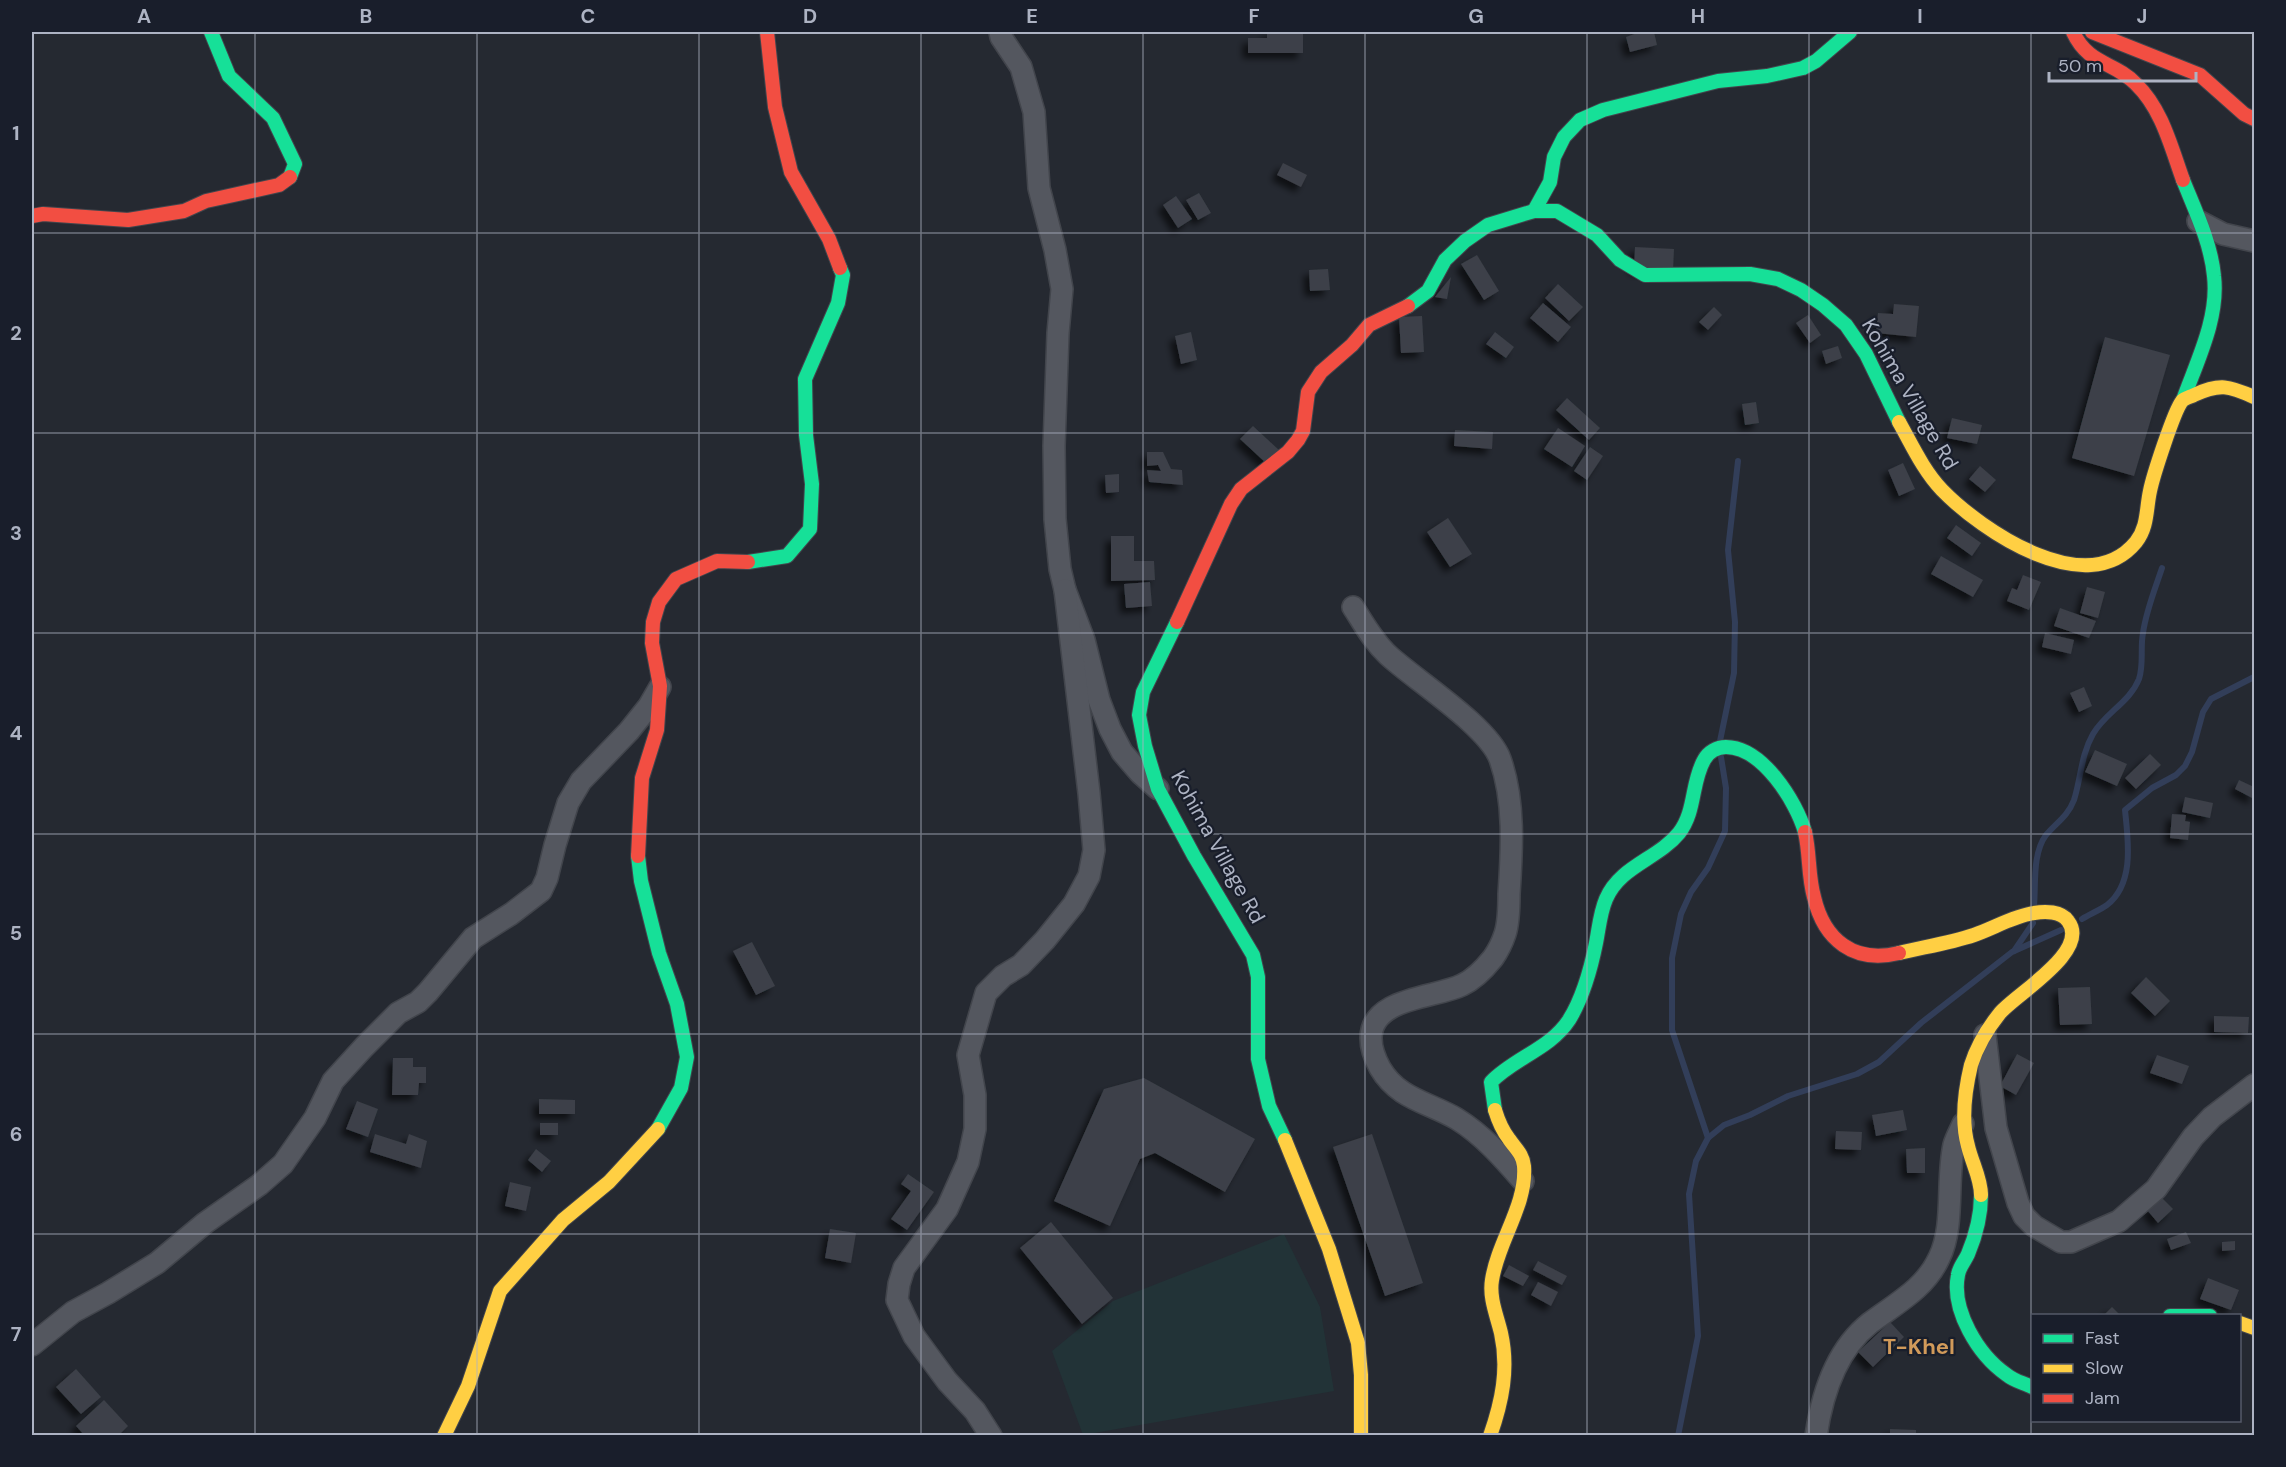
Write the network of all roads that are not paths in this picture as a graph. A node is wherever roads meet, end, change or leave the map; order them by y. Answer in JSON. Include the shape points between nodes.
{"nodes":[{"id":1,"x":212,"y":32,"type":"edge"},
{"id":2,"x":767,"y":32,"type":"edge"},
{"id":3,"x":1000,"y":32,"type":"edge"},
{"id":4,"x":1850,"y":32,"type":"edge"},
{"id":5,"x":2073,"y":32,"type":"edge"},
{"id":6,"x":2092,"y":32,"type":"edge"},
{"id":7,"x":2254,"y":119,"type":"edge"},
{"id":8,"x":1534,"y":211,"type":"junction"},
{"id":9,"x":32,"y":216,"type":"edge"},
{"id":10,"x":2198,"y":221,"type":"junction"},
{"id":11,"x":2254,"y":241,"type":"edge"},
{"id":12,"x":2254,"y":397,"type":"edge"},
{"id":13,"x":2183,"y":400,"type":"junction"},
{"id":14,"x":1065,"y":590,"type":"junction"},
{"id":15,"x":1353,"y":608,"type":"dead end"},
{"id":16,"x":660,"y":686,"type":"junction"},
{"id":17,"x":1158,"y":789,"type":"junction"},
{"id":18,"x":1985,"y":1035,"type":"junction"},
{"id":19,"x":2254,"y":1085,"type":"edge"},
{"id":20,"x":1966,"y":1115,"type":"junction"},
{"id":21,"x":1523,"y":1181,"type":"junction"},
{"id":22,"x":32,"y":1345,"type":"edge"},
{"id":23,"x":2031,"y":1387,"type":"edge"},
{"id":24,"x":444,"y":1436,"type":"edge"},
{"id":25,"x":991,"y":1436,"type":"edge"},
{"id":26,"x":1361,"y":1436,"type":"edge"},
{"id":27,"x":1490,"y":1436,"type":"edge"},
{"id":28,"x":1816,"y":1436,"type":"edge"}],
"edges":[{"from":1,"to":9,"type":"main road","via":[[230,76],[273,118],[295,164],[292,176],[279,185],[206,201],[184,211],[128,220]]},
{"from":2,"to":16,"type":"main road","via":[[775,107],[790,172],[829,239],[843,275],[838,303],[805,379],[812,484],[810,529],[787,556],[756,562],[717,561],[676,579],[666,590],[653,622],[652,643]]},
{"from":3,"to":14,"type":"street","via":[[1021,67],[1030,94],[1039,188],[1062,289],[1054,446],[1055,519]]},
{"from":4,"to":8,"type":"main road","via":[[1803,68],[1718,81],[1603,110],[1580,120],[1564,137],[1554,157],[1550,182]]},
{"from":5,"to":10,"type":"main road","name":"Kohima Village Rd","via":[[2082,48],[2101,64],[2138,84],[2159,116]]},
{"from":6,"to":7,"type":"main road","via":[[2200,75]]},
{"from":8,"to":13,"type":"main road","name":"Kohima Village Rd","via":[[1557,211],[1582,225],[1620,260],[1645,275],[1750,274],[1778,279],[1801,290],[1846,325],[1866,354],[1926,471],[1943,491],[1974,519],[2008,541],[2047,558],[2079,566],[2101,565],[2119,557],[2136,542],[2147,521],[2150,491]]},
{"from":8,"to":17,"type":"main road","name":"Kohima Village Rd","via":[[1488,225],[1465,241],[1445,260],[1428,291],[1369,326],[1321,372],[1308,392],[1304,431],[1298,440],[1241,489],[1231,504],[1143,692],[1140,715]]},
{"from":10,"to":11,"type":"street","via":[[2223,234]]},
{"from":10,"to":13,"type":"main road","name":"Kohima Village Rd","via":[[2211,258],[2215,289],[2208,326]]},
{"from":12,"to":13,"type":"main road","via":[[2233,388],[2211,387]]},
{"from":14,"to":17,"type":"street","via":[[1110,729],[1122,752]]},
{"from":14,"to":25,"type":"street","via":[[1094,850],[1089,876],[1074,904],[1045,940],[986,993],[968,1055],[975,1095],[975,1128],[968,1162],[947,1209],[904,1268],[897,1300],[914,1336]]},
{"from":15,"to":21,"type":"street","via":[[1387,654],[1495,747],[1511,813],[1509,909],[1500,946],[1492,960],[1464,984],[1415,998],[1381,1014],[1372,1028],[1374,1054],[1395,1088],[1459,1120]]},
{"from":16,"to":22,"type":"street","via":[[649,706],[581,781],[568,803],[541,891],[473,938],[428,992],[364,1047],[333,1081],[315,1118],[283,1164],[156,1263],[73,1312]]},
{"from":16,"to":24,"type":"main road","via":[[657,730],[642,778],[638,851],[641,881],[677,1004],[687,1057],[681,1088],[655,1134],[609,1182],[563,1220],[500,1291],[468,1386]]},
{"from":17,"to":26,"type":"main road","name":"Kohima Village Rd","via":[[1253,955],[1258,977],[1258,1059],[1269,1106],[1294,1161],[1349,1309],[1359,1354]]},
{"from":18,"to":19,"type":"street","via":[[1996,1128],[2018,1203],[2034,1226],[2061,1242],[2071,1242],[2119,1221],[2156,1188],[2212,1117]]},
{"from":18,"to":20,"type":"main road","via":[[1970,1067]]},
{"from":18,"to":21,"type":"main road","via":[[2004,1009],[2060,959],[2072,942],[2071,922],[2055,912],[2031,913],[1975,935],[1886,956],[1850,951],[1822,919],[1815,902],[1808,848],[1793,806],[1757,755],[1741,748],[1719,746],[1704,755],[1686,824],[1654,854],[1617,879],[1607,894],[1595,949],[1570,1018],[1556,1038],[1502,1068],[1491,1082],[1494,1112],[1520,1152]]},
{"from":20,"to":23,"type":"main road","via":[[1966,1139],[1981,1190],[1973,1238],[1957,1275],[1960,1312],[1986,1355],[2007,1376]]},
{"from":20,"to":28,"type":"street","via":[[1954,1145],[1940,1258],[1908,1297],[1868,1324],[1846,1349],[1832,1373]]},
{"from":21,"to":27,"type":"main road","via":[[1491,1281],[1507,1368],[1505,1393]]}]}
